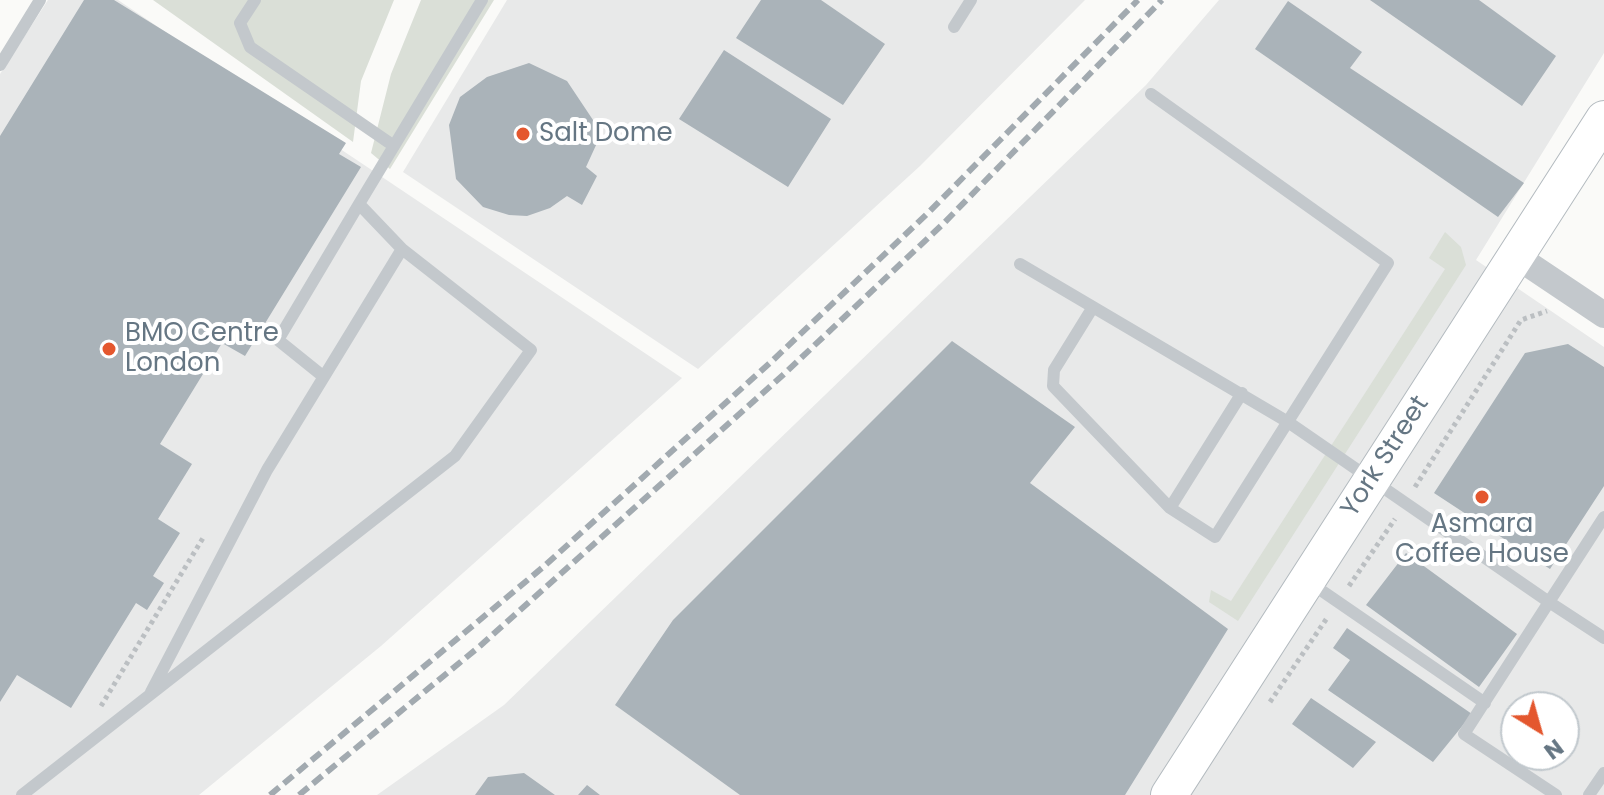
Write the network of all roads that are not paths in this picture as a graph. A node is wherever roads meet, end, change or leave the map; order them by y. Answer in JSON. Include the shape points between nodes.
{"nodes":[{"id":1,"x":40,"y":0,"type":"edge"},
{"id":2,"x":255,"y":0,"type":"edge"},
{"id":3,"x":482,"y":0,"type":"edge"},
{"id":4,"x":971,"y":0,"type":"edge"},
{"id":5,"x":954,"y":27,"type":"dead end"},
{"id":6,"x":0,"y":65,"type":"edge"},
{"id":7,"x":1151,"y":94,"type":"dead end"},
{"id":8,"x":1604,"y":119,"type":"edge"},
{"id":9,"x":394,"y":146,"type":"junction"},
{"id":10,"x":359,"y":204,"type":"junction"},
{"id":11,"x":402,"y":249,"type":"junction"},
{"id":12,"x":1516,"y":256,"type":"junction"},
{"id":13,"x":1020,"y":264,"type":"dead end"},
{"id":14,"x":1093,"y":307,"type":"junction"},
{"id":15,"x":1604,"y":315,"type":"edge"},
{"id":16,"x":324,"y":377,"type":"junction"},
{"id":17,"x":1242,"y":393,"type":"junction"},
{"id":18,"x":1288,"y":422,"type":"junction"},
{"id":19,"x":1371,"y":480,"type":"junction"},
{"id":20,"x":1170,"y":508,"type":"junction"},
{"id":21,"x":1604,"y":517,"type":"edge"},
{"id":22,"x":1307,"y":581,"type":"junction"},
{"id":23,"x":1549,"y":602,"type":"junction"},
{"id":24,"x":1604,"y":638,"type":"edge"},
{"id":25,"x":151,"y":692,"type":"junction"},
{"id":26,"x":1485,"y":703,"type":"junction"},
{"id":27,"x":1604,"y":773,"type":"edge"},
{"id":28,"x":22,"y":795,"type":"edge"},
{"id":29,"x":1169,"y":795,"type":"edge"},
{"id":30,"x":1556,"y":795,"type":"edge"},
{"id":31,"x":1589,"y":795,"type":"edge"}],
"edges":[{"from":1,"to":6,"type":"lane"},
{"from":2,"to":9,"type":"lane","via":[[240,23],[250,47]]},
{"from":3,"to":9,"type":"lane"},
{"from":4,"to":5,"type":"lane"},
{"from":7,"to":18,"type":"lane","via":[[1388,263]]},
{"from":8,"to":12,"type":"main road","name":"York Street"},
{"from":9,"to":10,"type":"lane"},
{"from":10,"to":11,"type":"lane"},
{"from":10,"to":16,"type":"lane","via":[[278,340]]},
{"from":11,"to":16,"type":"lane"},
{"from":11,"to":25,"type":"lane","via":[[531,350],[455,456]]},
{"from":12,"to":15,"type":"street"},
{"from":12,"to":19,"type":"main road","name":"York Street"},
{"from":13,"to":14,"type":"lane"},
{"from":14,"to":17,"type":"lane"},
{"from":14,"to":20,"type":"lane","via":[[1054,370],[1053,386]]},
{"from":16,"to":25,"type":"lane","via":[[267,470]]},
{"from":17,"to":18,"type":"lane"},
{"from":17,"to":20,"type":"lane"},
{"from":18,"to":19,"type":"lane"},
{"from":18,"to":20,"type":"lane","via":[[1215,537]]},
{"from":19,"to":22,"type":"main road","name":"York Street"},
{"from":19,"to":23,"type":"lane"},
{"from":21,"to":23,"type":"lane"},
{"from":22,"to":26,"type":"lane"},
{"from":22,"to":29,"type":"main road","name":"York Street"},
{"from":23,"to":24,"type":"lane"},
{"from":23,"to":26,"type":"lane"},
{"from":25,"to":28,"type":"lane"},
{"from":26,"to":30,"type":"lane","via":[[1464,734]]},
{"from":27,"to":31,"type":"lane"}]}
